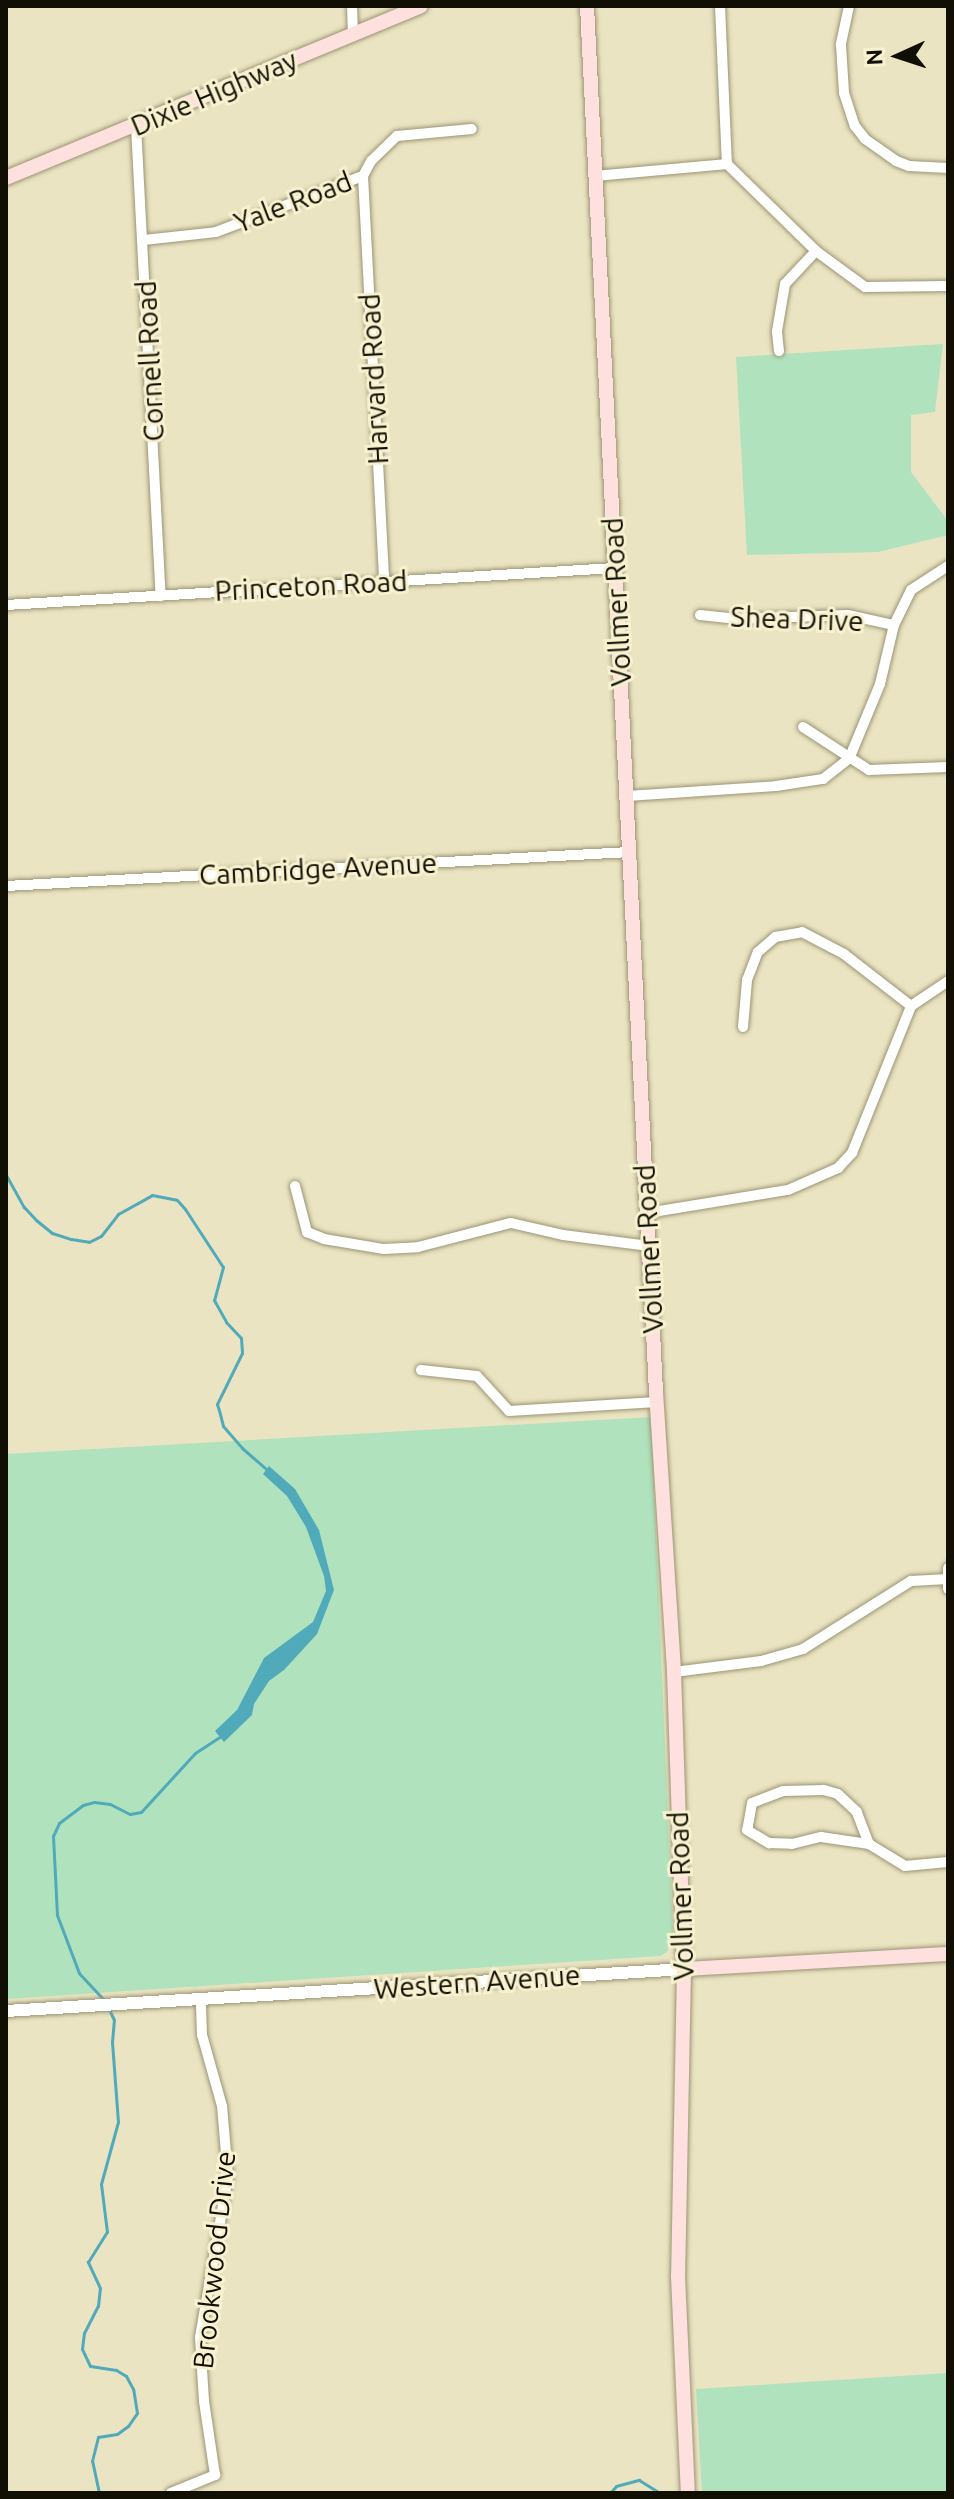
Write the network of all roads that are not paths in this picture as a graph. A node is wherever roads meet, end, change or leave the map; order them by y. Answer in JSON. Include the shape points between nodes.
{"nodes":[{"id":1,"x":352,"y":6,"type":"edge"},
{"id":2,"x":421,"y":6,"type":"edge"},
{"id":3,"x":587,"y":6,"type":"edge"},
{"id":4,"x":720,"y":6,"type":"edge"},
{"id":5,"x":849,"y":6,"type":"edge"},
{"id":6,"x":353,"y":35,"type":"junction"},
{"id":7,"x":136,"y":126,"type":"junction"},
{"id":8,"x":472,"y":129,"type":"dead end"},
{"id":9,"x":727,"y":164,"type":"junction"},
{"id":10,"x":948,"y":168,"type":"edge"},
{"id":11,"x":363,"y":176,"type":"junction"},
{"id":12,"x":595,"y":176,"type":"junction"},
{"id":13,"x":6,"y":178,"type":"edge"},
{"id":14,"x":144,"y":240,"type":"junction"},
{"id":15,"x":816,"y":251,"type":"junction"},
{"id":16,"x":948,"y":286,"type":"edge"},
{"id":17,"x":779,"y":351,"type":"dead end"},
{"id":18,"x":948,"y":566,"type":"edge"},
{"id":19,"x":615,"y":568,"type":"junction"},
{"id":20,"x":384,"y":582,"type":"junction"},
{"id":21,"x":161,"y":596,"type":"junction"},
{"id":22,"x":6,"y":605,"type":"edge"},
{"id":23,"x":700,"y":615,"type":"dead end"},
{"id":24,"x":894,"y":625,"type":"junction"},
{"id":25,"x":803,"y":727,"type":"dead end"},
{"id":26,"x":849,"y":759,"type":"junction"},
{"id":27,"x":948,"y":767,"type":"edge"},
{"id":28,"x":627,"y":796,"type":"junction"},
{"id":29,"x":630,"y":852,"type":"junction"},
{"id":30,"x":6,"y":886,"type":"edge"},
{"id":31,"x":948,"y":981,"type":"edge"},
{"id":32,"x":911,"y":1006,"type":"junction"},
{"id":33,"x":743,"y":1027,"type":"dead end"},
{"id":34,"x":295,"y":1186,"type":"dead end"},
{"id":35,"x":647,"y":1213,"type":"junction"},
{"id":36,"x":649,"y":1246,"type":"junction"},
{"id":37,"x":421,"y":1370,"type":"dead end"},
{"id":38,"x":657,"y":1402,"type":"junction"},
{"id":39,"x":948,"y":1568,"type":"edge"},
{"id":40,"x":948,"y":1579,"type":"edge"},
{"id":41,"x":948,"y":1589,"type":"edge"},
{"id":42,"x":674,"y":1672,"type":"junction"},
{"id":43,"x":869,"y":1844,"type":"junction"},
{"id":44,"x":948,"y":1862,"type":"edge"},
{"id":45,"x":948,"y":1954,"type":"edge"},
{"id":46,"x":684,"y":1969,"type":"junction"},
{"id":47,"x":201,"y":2000,"type":"junction"},
{"id":48,"x":6,"y":2011,"type":"edge"},
{"id":49,"x":171,"y":2493,"type":"edge"},
{"id":50,"x":688,"y":2493,"type":"edge"}],
"edges":[{"from":1,"to":6,"type":"street"},
{"from":2,"to":6,"type":"main road","name":"Dixie Highway"},
{"from":3,"to":12,"type":"main road","name":"Vollmer Road"},
{"from":4,"to":9,"type":"street"},
{"from":5,"to":10,"type":"street","via":[[841,45],[844,93],[855,126],[896,161]]},
{"from":6,"to":7,"type":"main road","name":"Dixie Highway"},
{"from":7,"to":13,"type":"main road","name":"Dixie Highway"},
{"from":7,"to":14,"type":"street","name":"Cornell Road"},
{"from":8,"to":11,"type":"street","name":"Yale Road","via":[[397,136]]},
{"from":9,"to":12,"type":"street"},
{"from":9,"to":15,"type":"street"},
{"from":11,"to":14,"type":"street","name":"Yale Road","via":[[216,232]]},
{"from":11,"to":20,"type":"street","name":"Harvard Road"},
{"from":12,"to":19,"type":"main road","name":"Vollmer Road"},
{"from":14,"to":21,"type":"street","name":"Cornell Road"},
{"from":15,"to":16,"type":"street","via":[[865,287]]},
{"from":15,"to":17,"type":"street","via":[[785,284]]},
{"from":18,"to":24,"type":"street","via":[[911,590]]},
{"from":19,"to":20,"type":"street","name":"Princeton Road"},
{"from":19,"to":28,"type":"main road","name":"Vollmer Road"},
{"from":20,"to":21,"type":"street","name":"Princeton Road"},
{"from":21,"to":22,"type":"street","name":"Princeton Road"},
{"from":23,"to":24,"type":"street","name":"Shea Drive","via":[[848,615]]},
{"from":24,"to":26,"type":"street","via":[[880,684]]},
{"from":25,"to":26,"type":"street"},
{"from":26,"to":27,"type":"street","via":[[869,770]]},
{"from":26,"to":28,"type":"street","via":[[823,779],[807,782]]},
{"from":28,"to":29,"type":"main road","name":"Vollmer Road"},
{"from":29,"to":30,"type":"street","name":"Cambridge Avenue"},
{"from":29,"to":35,"type":"main road","name":"Vollmer Road"},
{"from":31,"to":32,"type":"street"},
{"from":32,"to":33,"type":"street","via":[[844,954],[802,932],[775,937],[758,952],[747,980]]},
{"from":32,"to":35,"type":"street","via":[[852,1153],[838,1168],[788,1190]]},
{"from":34,"to":36,"type":"street","via":[[307,1232],[324,1239],[384,1249],[418,1247],[511,1223]]},
{"from":35,"to":36,"type":"main road","name":"Vollmer Road"},
{"from":36,"to":38,"type":"main road","name":"Vollmer Road"},
{"from":37,"to":38,"type":"street","via":[[477,1376],[509,1411]]},
{"from":38,"to":42,"type":"main road","name":"Vollmer Road"},
{"from":39,"to":40,"type":"street"},
{"from":40,"to":41,"type":"street"},
{"from":40,"to":42,"type":"street","via":[[911,1581],[803,1649],[738,1665]]},
{"from":42,"to":46,"type":"main road","name":"Vollmer Road"},
{"from":43,"to":43,"type":"street","via":[[857,1812],[838,1794],[783,1791],[752,1803],[747,1830],[769,1843],[821,1837]]},
{"from":43,"to":44,"type":"street","via":[[905,1866]]},
{"from":45,"to":46,"type":"main road","name":"Western Avenue"},
{"from":46,"to":47,"type":"street","name":"Western Avenue"},
{"from":46,"to":50,"type":"main road","name":"Vollmer Road","via":[[678,2276]]},
{"from":47,"to":48,"type":"street","name":"Western Avenue"},
{"from":47,"to":49,"type":"street","name":"Brookwood Drive","via":[[202,2035],[224,2116],[228,2177],[200,2337],[215,2475]]}]}
